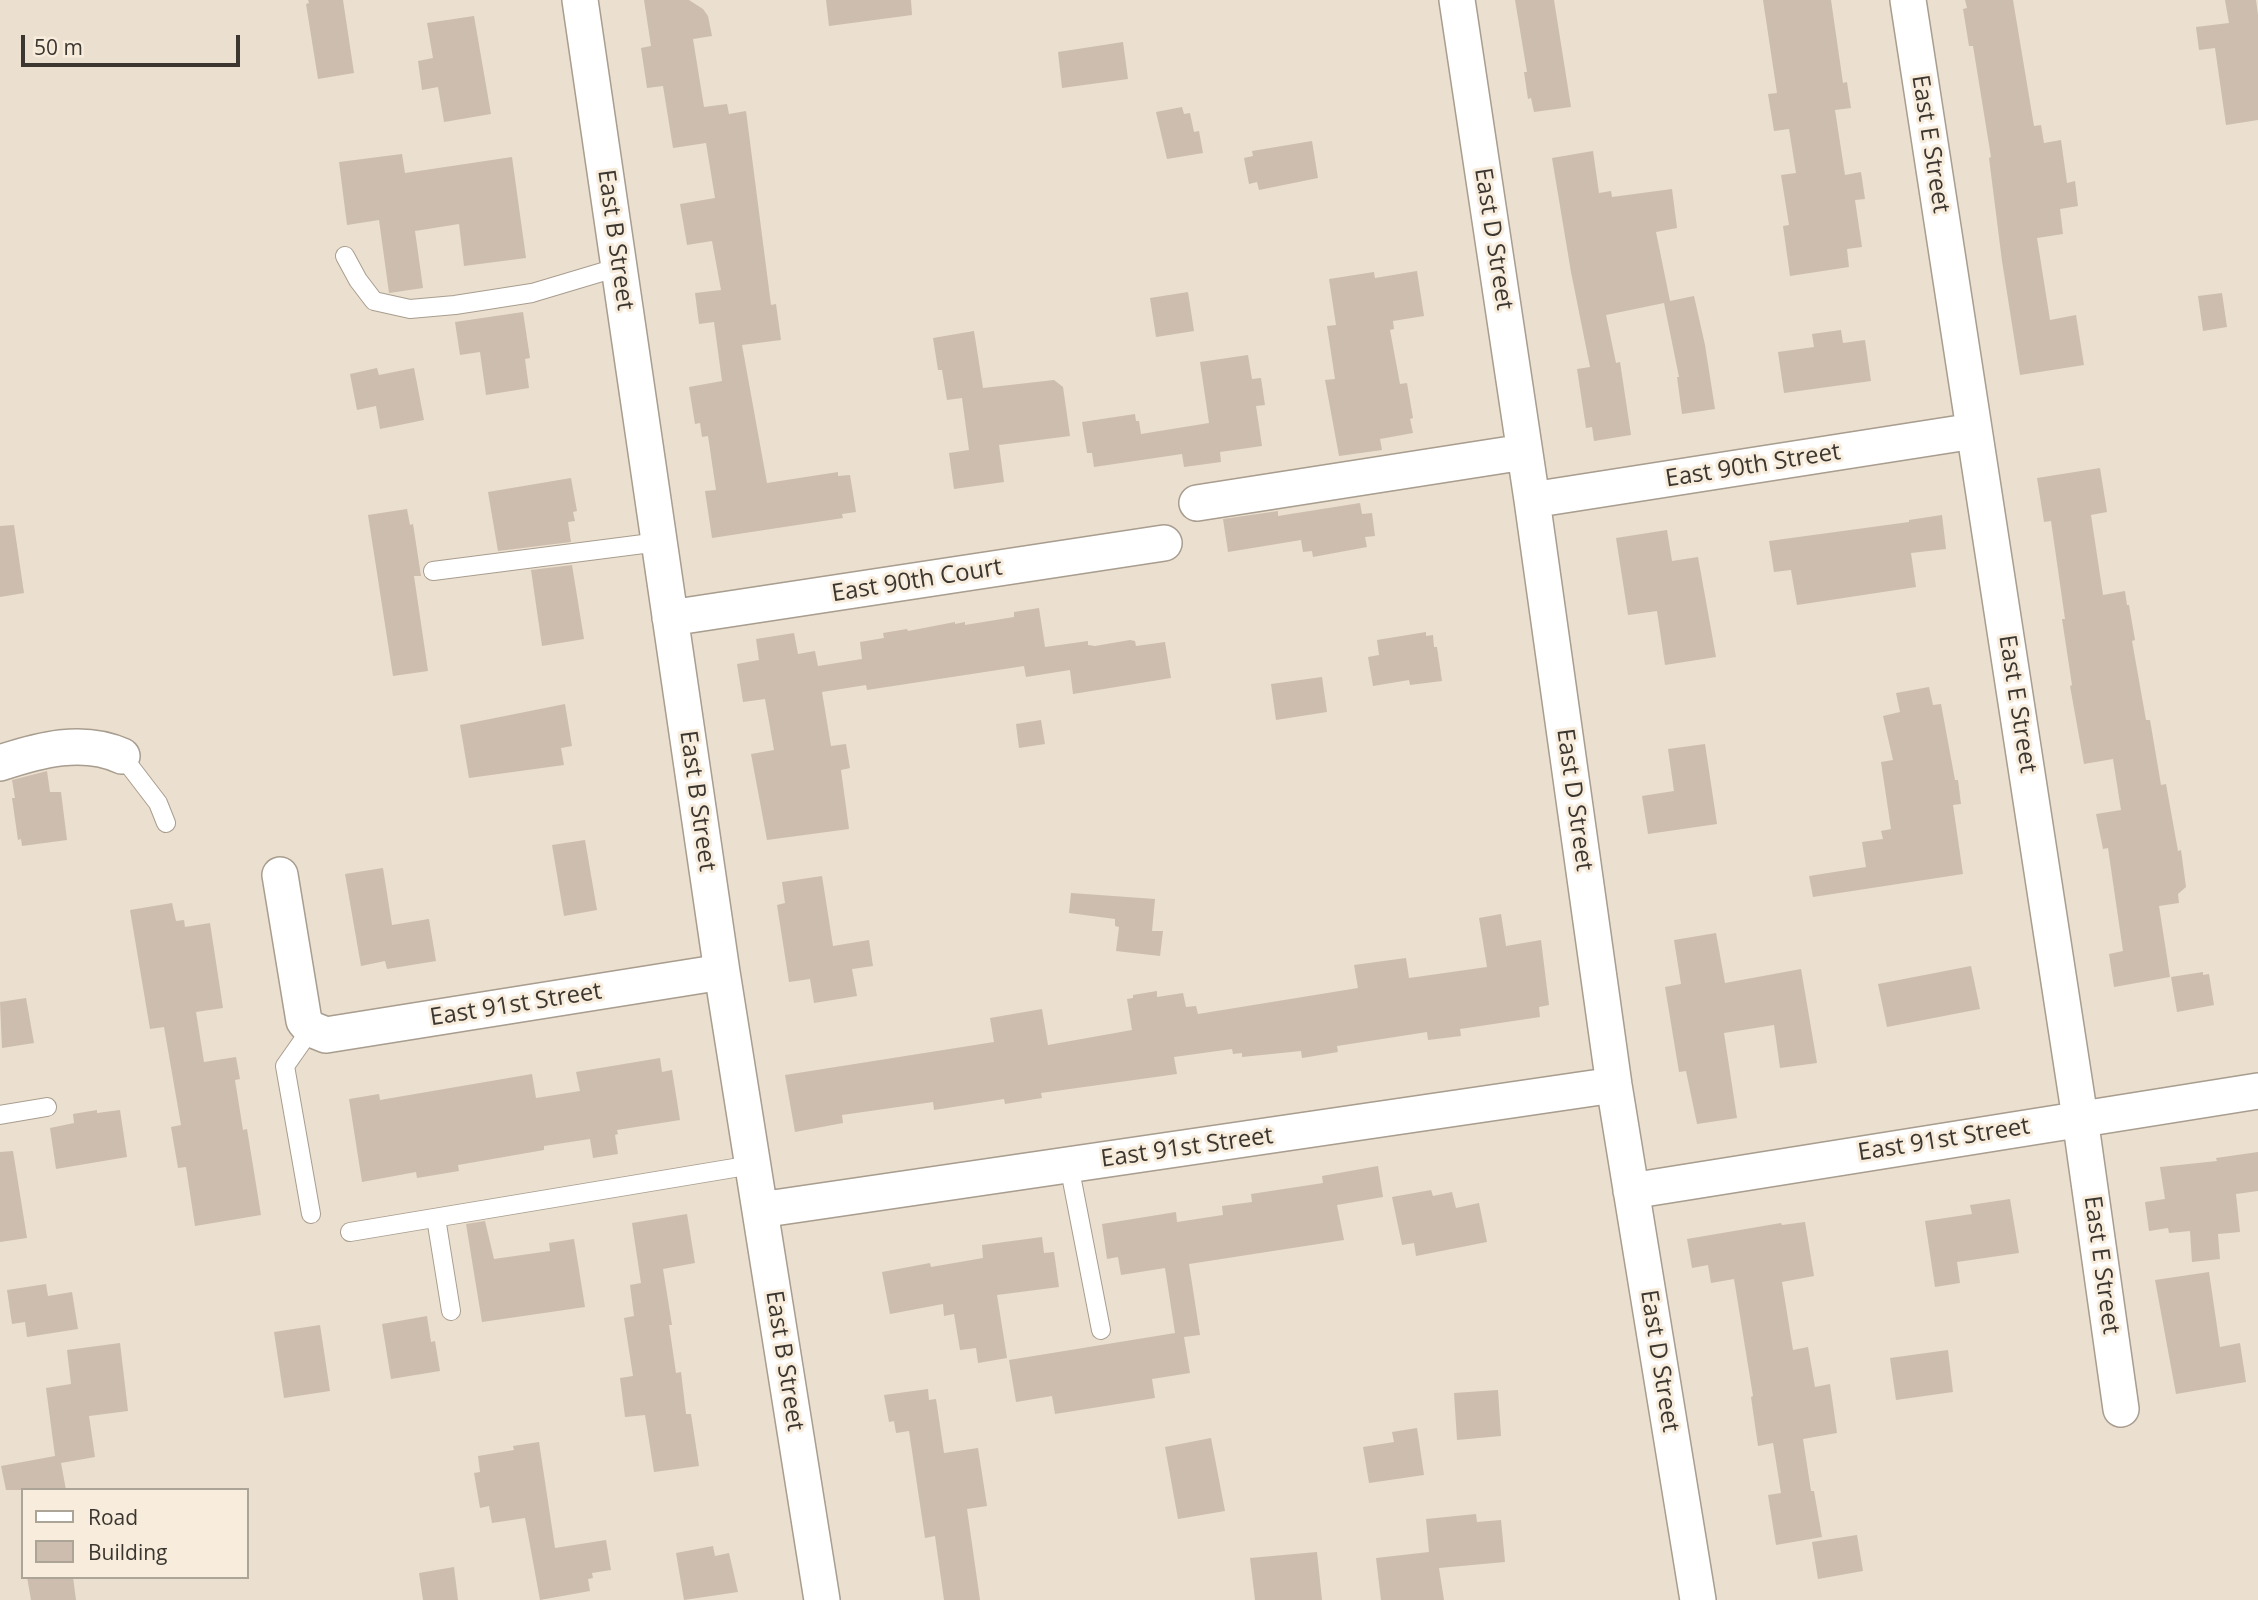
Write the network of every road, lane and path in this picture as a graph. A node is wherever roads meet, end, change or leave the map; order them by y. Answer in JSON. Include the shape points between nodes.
{"nodes":[{"id":1,"x":580,"y":0,"type":"edge"},
{"id":2,"x":1457,"y":0,"type":"edge"},
{"id":3,"x":1908,"y":0,"type":"edge"},
{"id":4,"x":345,"y":256,"type":"dead end"},
{"id":5,"x":619,"y":267,"type":"junction"},
{"id":6,"x":1975,"y":431,"type":"junction"},
{"id":7,"x":1524,"y":452,"type":"junction"},
{"id":8,"x":1532,"y":500,"type":"junction"},
{"id":9,"x":1197,"y":503,"type":"dead end"},
{"id":10,"x":659,"y":542,"type":"junction"},
{"id":11,"x":1164,"y":543,"type":"dead end"},
{"id":12,"x":433,"y":571,"type":"dead end"},
{"id":13,"x":670,"y":618,"type":"junction"},
{"id":14,"x":122,"y":755,"type":"joint"},
{"id":15,"x":0,"y":763,"type":"edge"},
{"id":16,"x":166,"y":823,"type":"dead end"},
{"id":17,"x":280,"y":875,"type":"dead end"},
{"id":18,"x":722,"y":972,"type":"junction"},
{"id":19,"x":311,"y":1029,"type":"junction"},
{"id":20,"x":1614,"y":1085,"type":"junction"},
{"id":21,"x":2258,"y":1091,"type":"edge"},
{"id":22,"x":47,"y":1107,"type":"dead end"},
{"id":23,"x":0,"y":1115,"type":"edge"},
{"id":24,"x":2080,"y":1118,"type":"junction"},
{"id":25,"x":752,"y":1165,"type":"junction"},
{"id":26,"x":1069,"y":1165,"type":"junction"},
{"id":27,"x":1631,"y":1191,"type":"junction"},
{"id":28,"x":760,"y":1210,"type":"junction"},
{"id":29,"x":311,"y":1214,"type":"dead end"},
{"id":30,"x":436,"y":1217,"type":"junction"},
{"id":31,"x":350,"y":1232,"type":"dead end"},
{"id":32,"x":451,"y":1311,"type":"dead end"},
{"id":33,"x":1101,"y":1330,"type":"dead end"},
{"id":34,"x":2121,"y":1409,"type":"dead end"},
{"id":35,"x":822,"y":1600,"type":"edge"},
{"id":36,"x":1698,"y":1600,"type":"edge"}],
"edges":[{"from":1,"to":5,"type":"street","name":"East B Street"},
{"from":2,"to":7,"type":"street","name":"East D Street"},
{"from":3,"to":6,"type":"street","name":"East E Street"},
{"from":4,"to":5,"type":"lane","via":[[374,301],[410,309],[532,293]]},
{"from":5,"to":10,"type":"street","name":"East B Street"},
{"from":6,"to":8,"type":"street","name":"East 90th Street"},
{"from":6,"to":24,"type":"street","name":"East E Street"},
{"from":7,"to":8,"type":"street","name":"East D Street"},
{"from":7,"to":9,"type":"street"},
{"from":8,"to":20,"type":"street","name":"East D Street"},
{"from":10,"to":12,"type":"lane"},
{"from":10,"to":13,"type":"street","name":"East B Street"},
{"from":11,"to":13,"type":"street","name":"East 90th Court"},
{"from":13,"to":18,"type":"street","name":"East B Street"},
{"from":14,"to":15,"type":"street","via":[[100,747],[77,746]]},
{"from":14,"to":16,"type":"lane","via":[[158,803]]},
{"from":17,"to":19,"type":"street","via":[[304,1021]]},
{"from":18,"to":19,"type":"street","name":"East 91st Street","via":[[326,1035]]},
{"from":18,"to":25,"type":"street","name":"East B Street"},
{"from":19,"to":29,"type":"lane","via":[[285,1066]]},
{"from":20,"to":26,"type":"street","name":"East 91st Street"},
{"from":20,"to":27,"type":"street","name":"East D Street"},
{"from":21,"to":24,"type":"street","name":"East 91st Street"},
{"from":22,"to":23,"type":"lane"},
{"from":24,"to":27,"type":"street","name":"East 91st Street"},
{"from":24,"to":34,"type":"street","name":"East E Street"},
{"from":25,"to":28,"type":"street","name":"East B Street"},
{"from":25,"to":30,"type":"lane"},
{"from":26,"to":28,"type":"street","name":"East 91st Street"},
{"from":26,"to":33,"type":"lane"},
{"from":27,"to":36,"type":"street","name":"East D Street"},
{"from":28,"to":35,"type":"street","name":"East B Street"},
{"from":30,"to":31,"type":"lane"},
{"from":30,"to":32,"type":"lane"}]}
